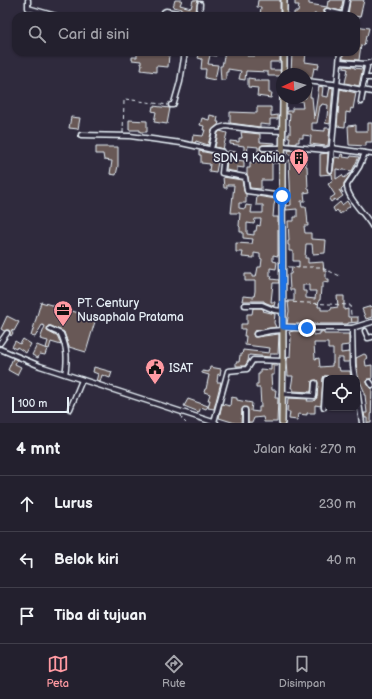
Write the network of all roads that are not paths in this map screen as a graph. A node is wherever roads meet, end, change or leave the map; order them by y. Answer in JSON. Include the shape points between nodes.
{"nodes":[{"id":1,"x":28,"y":0,"type":"edge"},
{"id":2,"x":284,"y":0,"type":"edge"},
{"id":3,"x":347,"y":0,"type":"edge"},
{"id":4,"x":200,"y":4,"type":"dead end"},
{"id":5,"x":327,"y":10,"type":"dead end"},
{"id":6,"x":42,"y":12,"type":"edge"},
{"id":7,"x":199,"y":12,"type":"edge"},
{"id":8,"x":284,"y":12,"type":"edge"},
{"id":9,"x":334,"y":12,"type":"edge"},
{"id":10,"x":345,"y":12,"type":"edge"},
{"id":11,"x":184,"y":56,"type":"edge"},
{"id":12,"x":284,"y":56,"type":"edge"},
{"id":13,"x":340,"y":56,"type":"edge"},
{"id":14,"x":340,"y":62,"type":"junction"},
{"id":15,"x":372,"y":62,"type":"edge"},
{"id":16,"x":366,"y":64,"type":"junction"},
{"id":17,"x":284,"y":68,"type":"edge"},
{"id":18,"x":365,"y":78,"type":"junction"},
{"id":19,"x":372,"y":78,"type":"edge"},
{"id":20,"x":312,"y":82,"type":"edge"},
{"id":21,"x":337,"y":84,"type":"junction"},
{"id":22,"x":363,"y":90,"type":"junction"},
{"id":23,"x":372,"y":92,"type":"edge"},
{"id":24,"x":361,"y":102,"type":"dead end"},
{"id":25,"x":283,"y":104,"type":"edge"},
{"id":26,"x":171,"y":105,"type":"road end"},
{"id":27,"x":283,"y":131,"type":"junction"},
{"id":28,"x":81,"y":135,"type":"dead end"},
{"id":29,"x":282,"y":147,"type":"junction"},
{"id":30,"x":263,"y":148,"type":"dead end"},
{"id":31,"x":332,"y":148,"type":"junction"},
{"id":32,"x":211,"y":149,"type":"junction"},
{"id":33,"x":365,"y":153,"type":"junction"},
{"id":34,"x":372,"y":154,"type":"edge"},
{"id":35,"x":330,"y":170,"type":"dead end"},
{"id":36,"x":282,"y":196,"type":"junction"},
{"id":37,"x":371,"y":220,"type":"edge"},
{"id":38,"x":372,"y":226,"type":"edge"},
{"id":39,"x":245,"y":305,"type":"dead end"},
{"id":40,"x":283,"y":311,"type":"junction"},
{"id":41,"x":372,"y":322,"type":"edge"},
{"id":42,"x":283,"y":328,"type":"junction"},
{"id":43,"x":352,"y":328,"type":"junction"},
{"id":44,"x":50,"y":329,"type":"dead end"},
{"id":45,"x":366,"y":331,"type":"dead end"},
{"id":46,"x":7,"y":333,"type":"dead end"},
{"id":47,"x":256,"y":334,"type":"dead end"},
{"id":48,"x":372,"y":337,"type":"edge"},
{"id":49,"x":0,"y":343,"type":"edge"},
{"id":50,"x":0,"y":349,"type":"edge"},
{"id":51,"x":283,"y":362,"type":"junction"},
{"id":52,"x":64,"y":374,"type":"junction"},
{"id":53,"x":354,"y":375,"type":"edge"},
{"id":54,"x":82,"y":380,"type":"junction"},
{"id":55,"x":315,"y":383,"type":"dead end"},
{"id":56,"x":282,"y":394,"type":"junction"},
{"id":57,"x":315,"y":394,"type":"junction"},
{"id":58,"x":324,"y":395,"type":"edge"},
{"id":59,"x":70,"y":409,"type":"dead end"},
{"id":60,"x":360,"y":409,"type":"edge"},
{"id":61,"x":245,"y":410,"type":"dead end"},
{"id":62,"x":215,"y":423,"type":"edge"},
{"id":63,"x":245,"y":423,"type":"edge"},
{"id":64,"x":282,"y":423,"type":"edge"},
{"id":65,"x":362,"y":423,"type":"edge"}],
"edges":[{"from":1,"to":6,"type":"street","via":[[28,8]]},
{"from":2,"to":8,"type":"main road"},
{"from":3,"to":10,"type":"street"},
{"from":4,"to":7,"type":"street"},
{"from":5,"to":9,"type":"street"},
{"from":11,"to":26,"type":"street","via":[[180,82],[174,103]]},
{"from":12,"to":17,"type":"main road"},
{"from":13,"to":14,"type":"street"},
{"from":14,"to":16,"type":"street"},
{"from":14,"to":21,"type":"street"},
{"from":15,"to":16,"type":"street"},
{"from":16,"to":18,"type":"street"},
{"from":18,"to":19,"type":"street"},
{"from":18,"to":22,"type":"street"},
{"from":20,"to":21,"type":"street"},
{"from":21,"to":22,"type":"street"},
{"from":21,"to":31,"type":"street"},
{"from":22,"to":23,"type":"street"},
{"from":22,"to":24,"type":"street"},
{"from":25,"to":27,"type":"main road"},
{"from":27,"to":29,"type":"main road"},
{"from":27,"to":32,"type":"street","via":[[226,126],[215,131]]},
{"from":28,"to":32,"type":"street","via":[[123,136]]},
{"from":29,"to":30,"type":"street"},
{"from":29,"to":31,"type":"street","via":[[326,150]]},
{"from":29,"to":36,"type":"main road"},
{"from":31,"to":33,"type":"street"},
{"from":31,"to":35,"type":"street"},
{"from":32,"to":36,"type":"street","via":[[224,152],[222,173],[245,177],[247,191]]},
{"from":33,"to":34,"type":"street"},
{"from":33,"to":37,"type":"street","via":[[346,189]]},
{"from":36,"to":40,"type":"main road"},
{"from":37,"to":38,"type":"street"},
{"from":39,"to":40,"type":"street","via":[[262,305]]},
{"from":40,"to":42,"type":"main road"},
{"from":41,"to":43,"type":"street"},
{"from":42,"to":43,"type":"street"},
{"from":42,"to":47,"type":"street"},
{"from":42,"to":51,"type":"main road"},
{"from":43,"to":53,"type":"street"},
{"from":44,"to":52,"type":"street","via":[[61,334],[64,341],[67,361]]},
{"from":45,"to":48,"type":"street","via":[[368,338]]},
{"from":46,"to":49,"type":"street"},
{"from":50,"to":52,"type":"street"},
{"from":51,"to":56,"type":"main road"},
{"from":51,"to":62,"type":"street","via":[[253,360],[248,369],[228,371]]},
{"from":52,"to":54,"type":"street"},
{"from":54,"to":59,"type":"street"},
{"from":54,"to":62,"type":"street"},
{"from":55,"to":57,"type":"street"},
{"from":56,"to":57,"type":"street"},
{"from":56,"to":64,"type":"main road"},
{"from":57,"to":58,"type":"street"},
{"from":60,"to":65,"type":"street"},
{"from":61,"to":63,"type":"street"}]}
